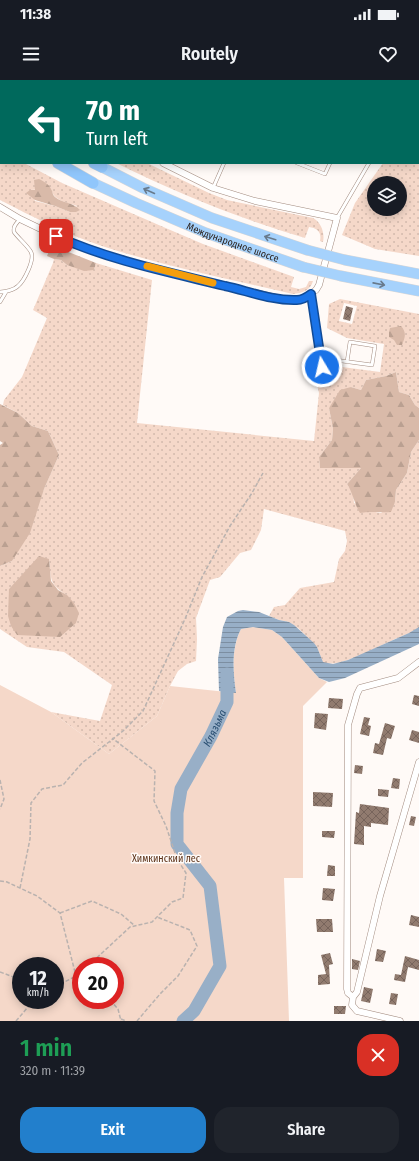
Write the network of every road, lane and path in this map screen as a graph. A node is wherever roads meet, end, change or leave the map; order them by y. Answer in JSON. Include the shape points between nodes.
{"nodes":[{"id":1,"x":60,"y":164,"type":"edge"},
{"id":2,"x":165,"y":164,"type":"edge"},
{"id":3,"x":224,"y":164,"type":"edge"},
{"id":4,"x":300,"y":164,"type":"edge"},
{"id":5,"x":330,"y":164,"type":"edge"},
{"id":6,"x":368,"y":164,"type":"edge"},
{"id":7,"x":98,"y":165,"type":"edge"},
{"id":8,"x":93,"y":183,"type":"joint"},
{"id":9,"x":212,"y":188,"type":"junction"},
{"id":10,"x":0,"y":207,"type":"edge"},
{"id":11,"x":337,"y":218,"type":"junction"},
{"id":12,"x":20,"y":219,"type":"junction"},
{"id":13,"x":419,"y":274,"type":"edge"},
{"id":14,"x":419,"y":291,"type":"edge"},
{"id":15,"x":0,"y":292,"type":"edge"},
{"id":16,"x":6,"y":292,"type":"junction"},
{"id":17,"x":311,"y":294,"type":"junction"},
{"id":18,"x":0,"y":302,"type":"edge"},
{"id":19,"x":320,"y":358,"type":"junction"},
{"id":20,"x":346,"y":362,"type":"junction"},
{"id":21,"x":322,"y":367,"type":"dead end"},
{"id":22,"x":263,"y":473,"type":"dead end"},
{"id":23,"x":419,"y":662,"type":"edge"},
{"id":24,"x":112,"y":738,"type":"junction"},
{"id":25,"x":419,"y":762,"type":"edge"},
{"id":26,"x":0,"y":780,"type":"edge"},
{"id":27,"x":0,"y":809,"type":"edge"},
{"id":28,"x":0,"y":881,"type":"edge"},
{"id":29,"x":20,"y":888,"type":"junction"},
{"id":30,"x":60,"y":914,"type":"junction"},
{"id":31,"x":157,"y":917,"type":"junction"},
{"id":32,"x":135,"y":926,"type":"junction"},
{"id":33,"x":98,"y":957,"type":"edge"},
{"id":34,"x":72,"y":960,"type":"edge"},
{"id":35,"x":0,"y":972,"type":"edge"},
{"id":36,"x":12,"y":976,"type":"edge"},
{"id":37,"x":353,"y":997,"type":"junction"},
{"id":38,"x":26,"y":1009,"type":"edge"},
{"id":39,"x":118,"y":1009,"type":"edge"},
{"id":40,"x":121,"y":1020,"type":"edge"},
{"id":41,"x":16,"y":1021,"type":"edge"},
{"id":42,"x":126,"y":1021,"type":"edge"},
{"id":43,"x":137,"y":1021,"type":"edge"},
{"id":44,"x":400,"y":1021,"type":"edge"}],
"edges":[{"from":1,"to":8,"type":"highway","name":"Международное шоссе"},
{"from":2,"to":9,"type":"street"},
{"from":3,"to":9,"type":"lane"},
{"from":4,"to":5,"type":"lane","via":[[325,174]]},
{"from":6,"to":11,"type":"lane"},
{"from":13,"to":7,"type":"highway","name":"Международное шоссе","one_way":true,"bridge":true,"via":[[307,250],[212,218],[142,188]]},
{"from":8,"to":14,"type":"highway","name":"Международное шоссе","one_way":true,"bridge":true,"via":[[206,233],[302,266]]},
{"from":9,"to":11,"type":"street","via":[[255,201]]},
{"from":10,"to":12,"type":"street"},
{"from":11,"to":17,"type":"street","via":[[319,285]]},
{"from":12,"to":16,"type":"lane","via":[[14,225],[14,232],[31,252],[32,264],[18,286]]},
{"from":12,"to":17,"type":"street","via":[[98,253],[153,268],[278,298],[299,300]]},
{"from":15,"to":16,"type":"lane"},
{"from":16,"to":18,"type":"lane"},
{"from":17,"to":19,"type":"lane"},
{"from":19,"to":20,"type":"lane"},
{"from":19,"to":21,"type":"lane"},
{"from":20,"to":20,"type":"lane","via":[[350,342],[375,346],[372,365]]},
{"from":22,"to":24,"type":"path","via":[[202,577],[143,711]]},
{"from":23,"to":37,"type":"street","via":[[398,678],[360,688],[348,725],[347,989]]},
{"from":24,"to":29,"type":"path","via":[[82,763],[64,785],[42,789],[31,803],[30,839]]},
{"from":24,"to":31,"type":"path","via":[[156,771],[154,802],[166,826],[176,859],[186,873],[183,898],[172,902]]},
{"from":25,"to":37,"type":"street","via":[[380,896],[357,992]]},
{"from":26,"to":27,"type":"path","via":[[4,799]]},
{"from":28,"to":29,"type":"path"},
{"from":29,"to":30,"type":"path","via":[[37,896]]},
{"from":30,"to":32,"type":"path","via":[[92,901],[121,914]]},
{"from":30,"to":34,"type":"path"},
{"from":31,"to":32,"type":"path","via":[[152,922]]},
{"from":31,"to":43,"type":"path","via":[[190,930],[198,946],[178,976]]},
{"from":32,"to":33,"type":"path","via":[[130,927]]},
{"from":35,"to":36,"type":"path"},
{"from":37,"to":44,"type":"street","via":[[352,1005],[357,1011]]},
{"from":38,"to":41,"type":"path"},
{"from":39,"to":40,"type":"path"},
{"from":40,"to":42,"type":"path"}]}
